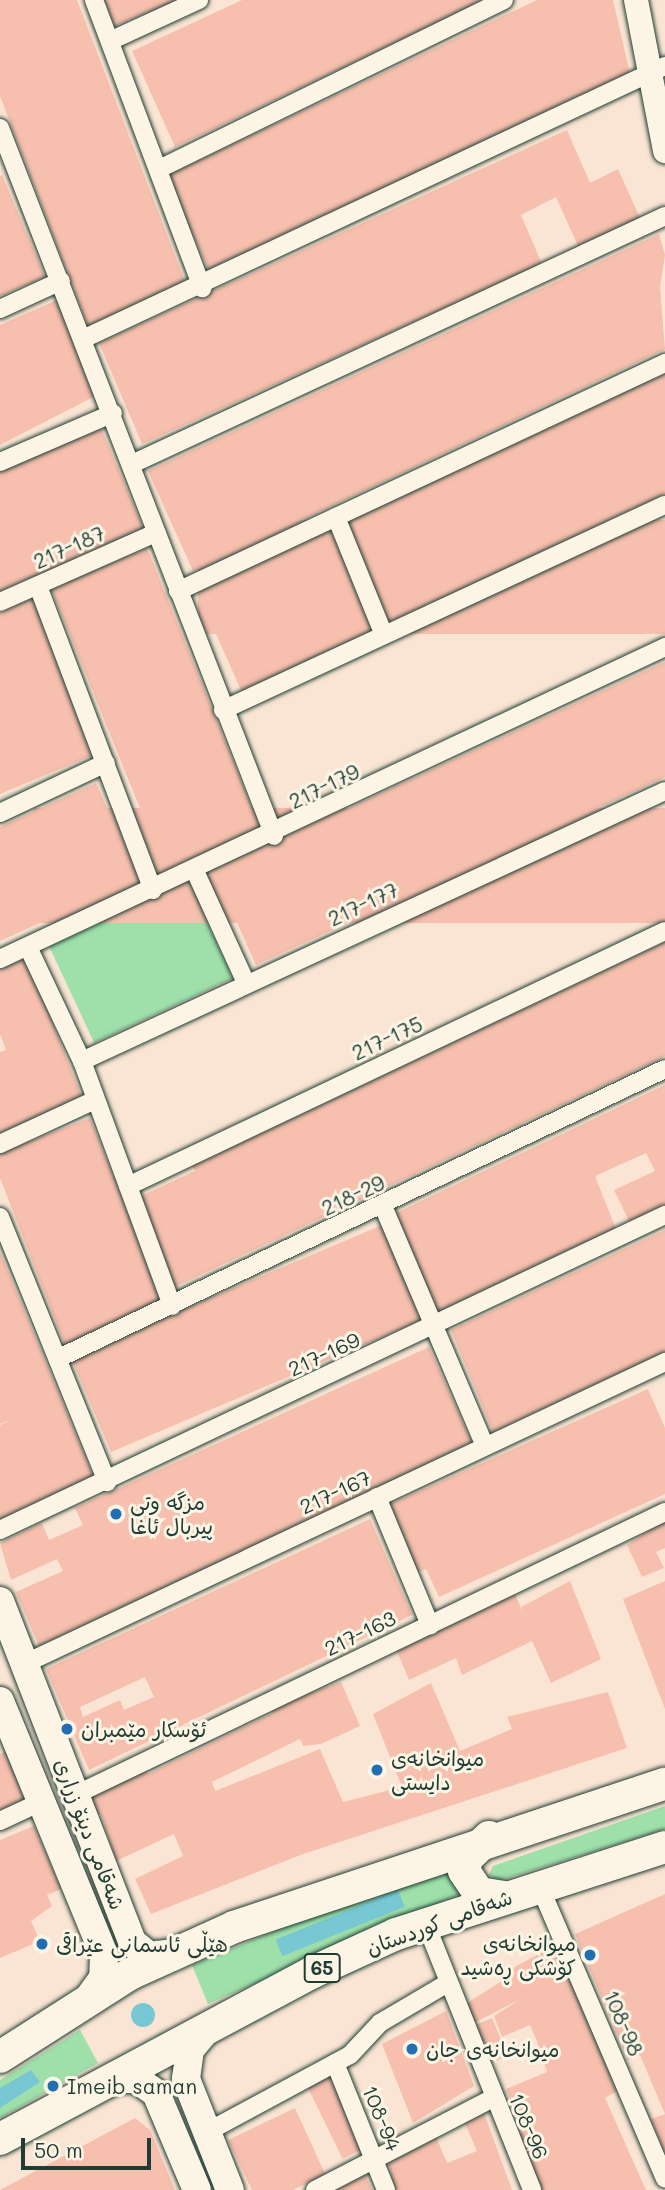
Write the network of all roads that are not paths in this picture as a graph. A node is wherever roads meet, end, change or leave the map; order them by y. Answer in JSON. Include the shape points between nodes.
{"nodes":[{"id":1,"x":94,"y":0,"type":"edge"},
{"id":2,"x":199,"y":0,"type":"edge"},
{"id":3,"x":504,"y":0,"type":"edge"},
{"id":4,"x":636,"y":0,"type":"edge"},
{"id":5,"x":112,"y":40,"type":"junction"},
{"id":6,"x":657,"y":70,"type":"edge"},
{"id":7,"x":0,"y":128,"type":"edge"},
{"id":8,"x":665,"y":151,"type":"edge"},
{"id":9,"x":5,"y":155,"type":"edge"},
{"id":10,"x":159,"y":169,"type":"junction"},
{"id":11,"x":665,"y":216,"type":"edge"},
{"id":12,"x":61,"y":281,"type":"junction"},
{"id":13,"x":202,"y":288,"type":"junction"},
{"id":14,"x":0,"y":309,"type":"edge"},
{"id":15,"x":83,"y":339,"type":"junction"},
{"id":16,"x":665,"y":363,"type":"edge"},
{"id":17,"x":113,"y":413,"type":"junction"},
{"id":18,"x":0,"y":462,"type":"edge"},
{"id":19,"x":132,"y":464,"type":"junction"},
{"id":20,"x":665,"y":505,"type":"edge"},
{"id":21,"x":335,"y":517,"type":"junction"},
{"id":22,"x":156,"y":533,"type":"junction"},
{"id":23,"x":38,"y":586,"type":"junction"},
{"id":24,"x":178,"y":591,"type":"junction"},
{"id":25,"x":0,"y":603,"type":"edge"},
{"id":26,"x":384,"y":635,"type":"junction"},
{"id":27,"x":665,"y":647,"type":"edge"},
{"id":28,"x":223,"y":710,"type":"junction"},
{"id":29,"x":106,"y":763,"type":"junction"},
{"id":30,"x":665,"y":791,"type":"edge"},
{"id":31,"x":0,"y":813,"type":"edge"},
{"id":32,"x":274,"y":836,"type":"junction"},
{"id":33,"x":195,"y":870,"type":"junction"},
{"id":34,"x":153,"y":890,"type":"junction"},
{"id":35,"x":665,"y":931,"type":"edge"},
{"id":36,"x":28,"y":947,"type":"junction"},
{"id":37,"x":0,"y":959,"type":"edge"},
{"id":38,"x":246,"y":983,"type":"junction"},
{"id":39,"x":82,"y":1060,"type":"junction"},
{"id":40,"x":665,"y":1069,"type":"edge"},
{"id":41,"x":95,"y":1100,"type":"junction"},
{"id":42,"x":0,"y":1144,"type":"edge"},
{"id":43,"x":128,"y":1186,"type":"junction"},
{"id":44,"x":383,"y":1206,"type":"junction"},
{"id":45,"x":665,"y":1215,"type":"edge"},
{"id":46,"x":0,"y":1217,"type":"edge"},
{"id":47,"x":172,"y":1306,"type":"junction"},
{"id":48,"x":432,"y":1327,"type":"junction"},
{"id":49,"x":59,"y":1358,"type":"junction"},
{"id":50,"x":665,"y":1362,"type":"edge"},
{"id":51,"x":485,"y":1446,"type":"junction"},
{"id":52,"x":107,"y":1482,"type":"junction"},
{"id":53,"x":377,"y":1497,"type":"junction"},
{"id":54,"x":665,"y":1512,"type":"edge"},
{"id":55,"x":0,"y":1530,"type":"edge"},
{"id":56,"x":0,"y":1601,"type":"edge"},
{"id":57,"x":430,"y":1625,"type":"junction"},
{"id":58,"x":24,"y":1664,"type":"junction"},
{"id":59,"x":0,"y":1701,"type":"edge"},
{"id":60,"x":665,"y":1784,"type":"edge"},
{"id":61,"x":75,"y":1795,"type":"junction"},
{"id":62,"x":43,"y":1801,"type":"junction"},
{"id":63,"x":0,"y":1821,"type":"edge"},
{"id":64,"x":489,"y":1837,"type":"junction"},
{"id":65,"x":665,"y":1847,"type":"edge"},
{"id":66,"x":540,"y":1887,"type":"junction"},
{"id":67,"x":503,"y":1897,"type":"junction"},
{"id":68,"x":425,"y":1922,"type":"junction"},
{"id":69,"x":124,"y":1923,"type":"junction"},
{"id":70,"x":97,"y":1938,"type":"junction"},
{"id":71,"x":175,"y":1953,"type":"junction"},
{"id":72,"x":448,"y":1983,"type":"junction"},
{"id":73,"x":86,"y":2001,"type":"junction"},
{"id":74,"x":211,"y":2026,"type":"junction"},
{"id":75,"x":0,"y":2057,"type":"edge"},
{"id":76,"x":335,"y":2063,"type":"junction"},
{"id":77,"x":111,"y":2079,"type":"junction"},
{"id":78,"x":493,"y":2098,"type":"junction"},
{"id":79,"x":194,"y":2100,"type":"junction"},
{"id":80,"x":161,"y":2103,"type":"junction"},
{"id":81,"x":207,"y":2132,"type":"junction"},
{"id":82,"x":0,"y":2139,"type":"edge"},
{"id":83,"x":373,"y":2157,"type":"junction"},
{"id":84,"x":665,"y":2178,"type":"edge"},
{"id":85,"x":197,"y":2190,"type":"edge"},
{"id":86,"x":230,"y":2190,"type":"edge"},
{"id":87,"x":315,"y":2190,"type":"edge"},
{"id":88,"x":386,"y":2190,"type":"edge"},
{"id":89,"x":532,"y":2190,"type":"edge"}],
"edges":[{"from":1,"to":5,"type":"street"},
{"from":2,"to":5,"type":"street"},
{"from":3,"to":10,"type":"street"},
{"from":4,"to":6,"type":"street"},
{"from":5,"to":10,"type":"street"},
{"from":6,"to":8,"type":"street"},
{"from":6,"to":13,"type":"street"},
{"from":7,"to":9,"type":"street"},
{"from":9,"to":12,"type":"street"},
{"from":10,"to":13,"type":"street"},
{"from":11,"to":19,"type":"street"},
{"from":12,"to":14,"type":"street"},
{"from":12,"to":15,"type":"street"},
{"from":13,"to":15,"type":"street"},
{"from":15,"to":17,"type":"street"},
{"from":16,"to":21,"type":"street"},
{"from":17,"to":18,"type":"street"},
{"from":17,"to":19,"type":"street"},
{"from":19,"to":22,"type":"street"},
{"from":20,"to":26,"type":"street"},
{"from":21,"to":24,"type":"street"},
{"from":21,"to":26,"type":"street"},
{"from":22,"to":23,"type":"street","name":"217-187"},
{"from":22,"to":24,"type":"street"},
{"from":23,"to":25,"type":"street","name":"217-187"},
{"from":23,"to":29,"type":"street"},
{"from":24,"to":28,"type":"street"},
{"from":26,"to":28,"type":"street"},
{"from":27,"to":32,"type":"street","name":"217-179"},
{"from":28,"to":32,"type":"street"},
{"from":29,"to":31,"type":"street"},
{"from":29,"to":34,"type":"street"},
{"from":30,"to":38,"type":"street","name":"217-177"},
{"from":32,"to":33,"type":"street","name":"217-179"},
{"from":33,"to":34,"type":"street","name":"217-179"},
{"from":33,"to":38,"type":"street"},
{"from":34,"to":36,"type":"street","name":"217-179"},
{"from":35,"to":43,"type":"street","name":"217-175"},
{"from":36,"to":37,"type":"street","name":"217-179"},
{"from":36,"to":39,"type":"street"},
{"from":38,"to":39,"type":"street","name":"217-177"},
{"from":39,"to":41,"type":"street"},
{"from":40,"to":44,"type":"street","name":"218-29"},
{"from":41,"to":42,"type":"street"},
{"from":41,"to":43,"type":"street"},
{"from":43,"to":47,"type":"street"},
{"from":44,"to":47,"type":"street","name":"218-29"},
{"from":44,"to":48,"type":"street"},
{"from":45,"to":48,"type":"street","name":"217-169"},
{"from":46,"to":49,"type":"street"},
{"from":47,"to":49,"type":"street","name":"218-29"},
{"from":48,"to":51,"type":"street"},
{"from":48,"to":52,"type":"street","name":"217-169"},
{"from":49,"to":52,"type":"street"},
{"from":50,"to":51,"type":"street","name":"217-167"},
{"from":51,"to":53,"type":"street","name":"217-167"},
{"from":52,"to":55,"type":"street","name":"217-169"},
{"from":53,"to":57,"type":"street"},
{"from":53,"to":58,"type":"street","name":"217-167"},
{"from":54,"to":57,"type":"street","name":"217-163"},
{"from":56,"to":58,"type":"main road","name":"شەقامی دینۆ زراری"},
{"from":57,"to":61,"type":"street","name":"217-163"},
{"from":58,"to":61,"type":"main road","name":"شەقامی دینۆ زراری"},
{"from":59,"to":62,"type":"main road","name":"شەقامی دینۆ زراری"},
{"from":60,"to":64,"type":"highway"},
{"from":61,"to":69,"type":"main road","name":"شەقامی دینۆ زراری"},
{"from":62,"to":63,"type":"street"},
{"from":62,"to":70,"type":"main road","name":"شەقامی دینۆ زراری"},
{"from":64,"to":67,"type":"highway","via":[[467,1858],[464,1871],[479,1893]]},
{"from":64,"to":71,"type":"highway"},
{"from":65,"to":66,"type":"highway","name":"شەقامی کوردستان","number":"65"},
{"from":66,"to":67,"type":"highway","name":"شەقامی کوردستان","number":"65"},
{"from":66,"to":84,"type":"street","name":"108-98"},
{"from":67,"to":68,"type":"highway","name":"شەقامی کوردستان","number":"65"},
{"from":68,"to":72,"type":"street","name":"108-96"},
{"from":68,"to":74,"type":"highway","name":"شەقامی کوردستان","number":"65"},
{"from":69,"to":70,"type":"main road","via":[[115,1938]]},
{"from":69,"to":71,"type":"main road","name":"شەقامی دینۆ زراری","via":[[138,1951],[158,1957]]},
{"from":70,"to":73,"type":"main road","name":"شەقامی دینۆ زراری","via":[[105,1966]]},
{"from":71,"to":73,"type":"highway"},
{"from":72,"to":76,"type":"street","via":[[380,2023]]},
{"from":72,"to":78,"type":"street","name":"108-96"},
{"from":73,"to":75,"type":"highway"},
{"from":74,"to":77,"type":"highway","name":"شەقامی کوردستان","number":"65"},
{"from":74,"to":79,"type":"main road","via":[[185,2065]]},
{"from":76,"to":81,"type":"street"},
{"from":76,"to":83,"type":"street","name":"108-94"},
{"from":77,"to":80,"type":"main road","via":[[136,2079]]},
{"from":77,"to":82,"type":"highway","name":"شەقامی کوردستان","number":"65"},
{"from":78,"to":83,"type":"street"},
{"from":78,"to":89,"type":"street","name":"108-96"},
{"from":79,"to":80,"type":"main road","via":[[175,2095]]},
{"from":79,"to":81,"type":"main road"},
{"from":80,"to":85,"type":"main road"},
{"from":81,"to":86,"type":"main road"},
{"from":83,"to":87,"type":"street"},
{"from":83,"to":88,"type":"street","name":"108-94"}]}
